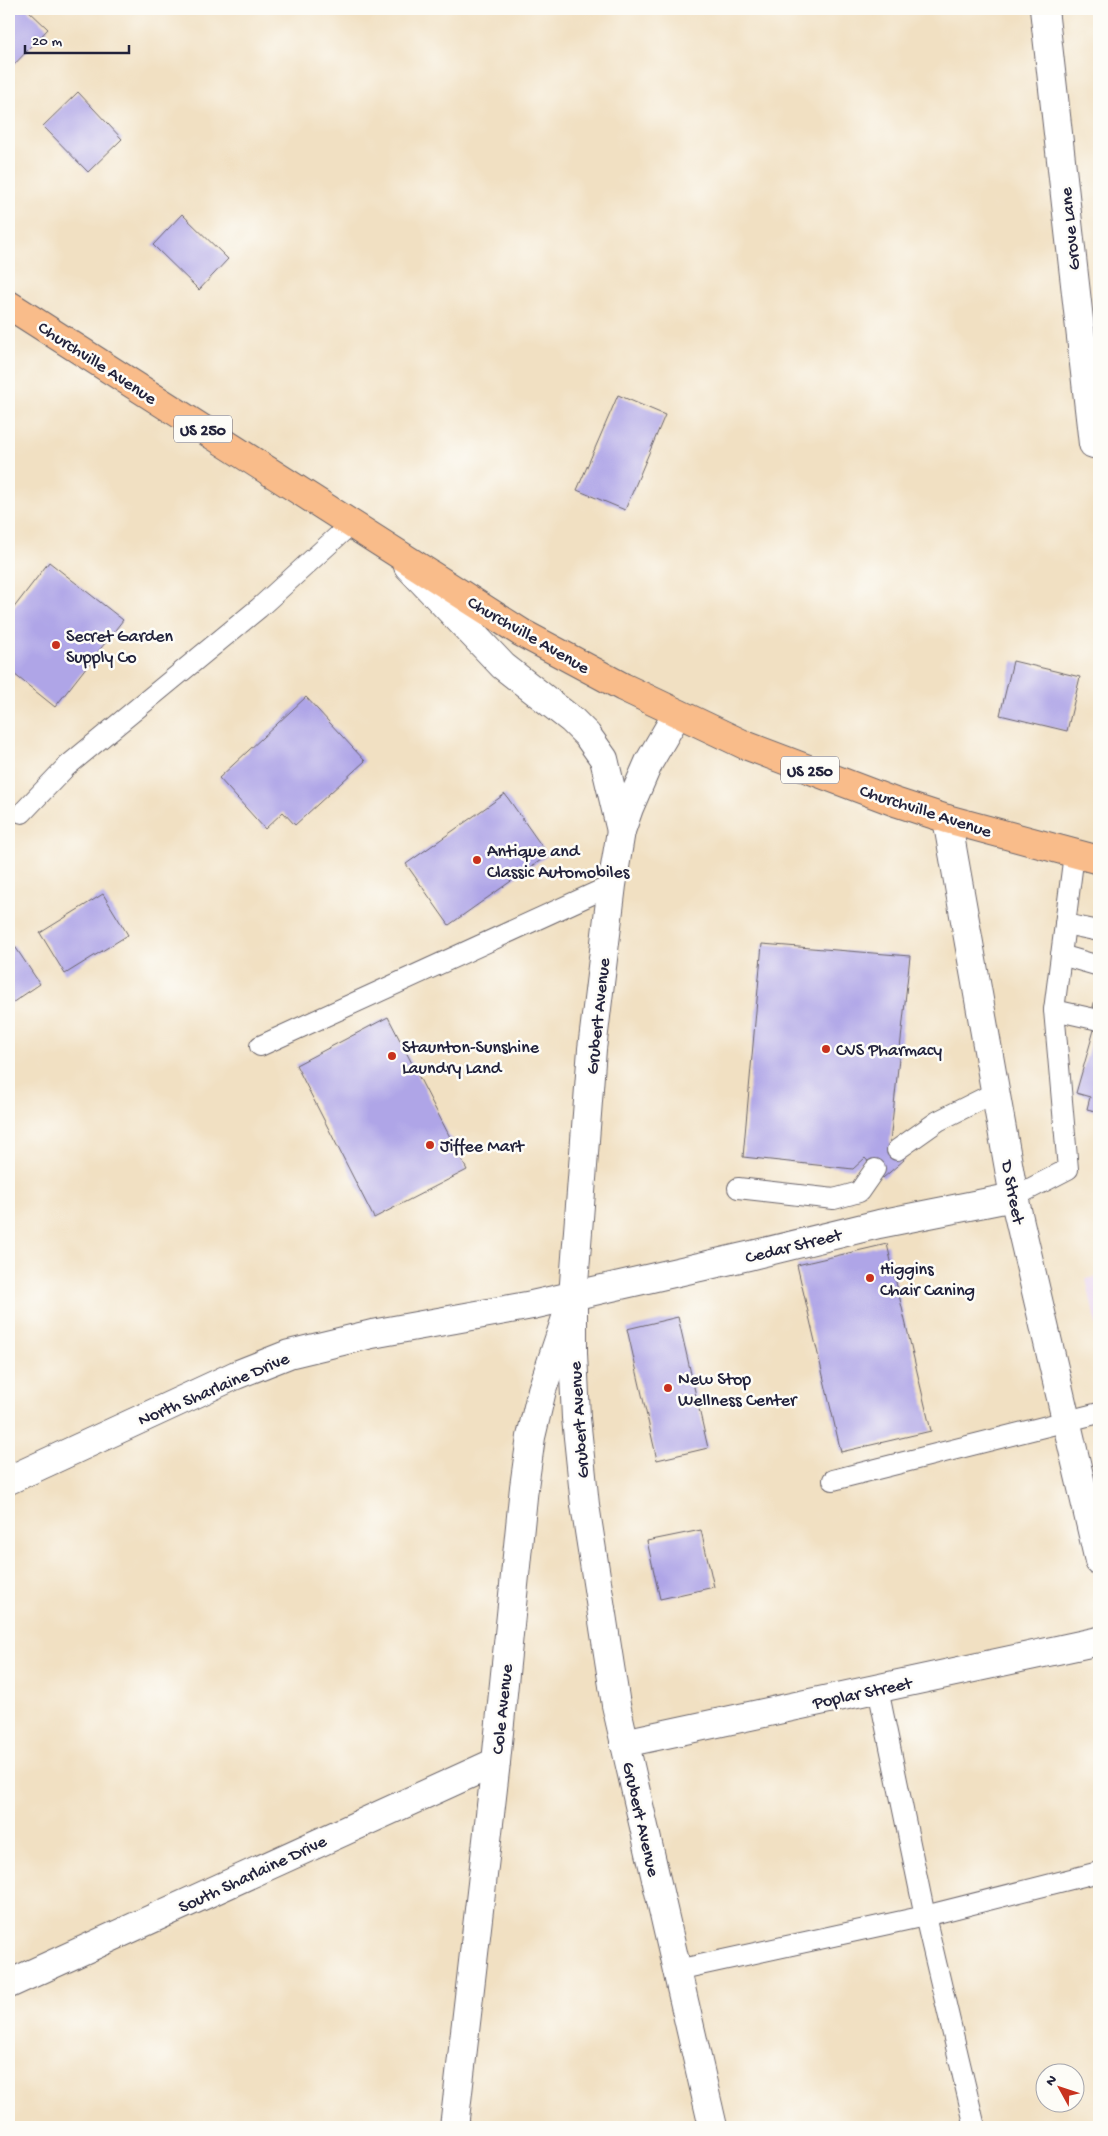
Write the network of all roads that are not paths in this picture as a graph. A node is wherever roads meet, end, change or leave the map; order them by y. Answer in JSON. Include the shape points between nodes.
{"nodes":[{"id":1,"x":1044,"y":9,"type":"edge"},
{"id":2,"x":9,"y":305,"type":"edge"},
{"id":3,"x":1099,"y":445,"type":"edge"},
{"id":4,"x":351,"y":524,"type":"junction"},
{"id":5,"x":396,"y":553,"type":"junction"},
{"id":6,"x":676,"y":714,"type":"junction"},
{"id":7,"x":22,"y":813,"type":"dead end"},
{"id":8,"x":947,"y":819,"type":"junction"},
{"id":9,"x":621,"y":831,"type":"junction"},
{"id":10,"x":1087,"y":857,"type":"edge"},
{"id":11,"x":612,"y":885,"type":"junction"},
{"id":12,"x":1065,"y":924,"type":"junction"},
{"id":13,"x":1099,"y":931,"type":"edge"},
{"id":14,"x":1061,"y":955,"type":"junction"},
{"id":15,"x":1099,"y":966,"type":"edge"},
{"id":16,"x":1054,"y":1010,"type":"junction"},
{"id":17,"x":1099,"y":1020,"type":"edge"},
{"id":18,"x":260,"y":1046,"type":"dead end"},
{"id":19,"x":996,"y":1092,"type":"junction"},
{"id":20,"x":897,"y":1150,"type":"dead end"},
{"id":21,"x":875,"y":1169,"type":"dead end"},
{"id":22,"x":738,"y":1188,"type":"dead end"},
{"id":23,"x":1014,"y":1197,"type":"junction"},
{"id":24,"x":573,"y":1296,"type":"junction"},
{"id":25,"x":1099,"y":1413,"type":"edge"},
{"id":26,"x":1067,"y":1421,"type":"junction"},
{"id":27,"x":9,"y":1480,"type":"edge"},
{"id":28,"x":834,"y":1480,"type":"dead end"},
{"id":29,"x":1099,"y":1561,"type":"edge"},
{"id":30,"x":1099,"y":1641,"type":"edge"},
{"id":31,"x":878,"y":1689,"type":"junction"},
{"id":32,"x":624,"y":1743,"type":"junction"},
{"id":33,"x":496,"y":1762,"type":"junction"},
{"id":34,"x":1099,"y":1872,"type":"edge"},
{"id":35,"x":925,"y":1916,"type":"junction"},
{"id":36,"x":677,"y":1970,"type":"junction"},
{"id":37,"x":9,"y":1984,"type":"edge"},
{"id":38,"x":454,"y":2127,"type":"edge"},
{"id":39,"x":714,"y":2127,"type":"edge"},
{"id":40,"x":975,"y":2127,"type":"edge"}],
"edges":[{"from":1,"to":3,"type":"street","name":"Grove Lane","via":[[1093,444]]},
{"from":2,"to":4,"type":"main road","name":"Churchville Avenue","number":"US 250"},
{"from":4,"to":5,"type":"main road","name":"Churchville Avenue","number":"US 250"},
{"from":4,"to":7,"type":"lane","via":[[259,608],[66,767]]},
{"from":5,"to":6,"type":"main road","name":"Churchville Avenue","number":"US 250","via":[[522,634]]},
{"from":5,"to":9,"type":"street","via":[[503,666],[587,735],[604,759]]},
{"from":6,"to":8,"type":"main road","name":"Churchville Avenue","number":"US 250","via":[[745,745]]},
{"from":6,"to":9,"type":"street","name":"Grubert Avenue","via":[[646,769]]},
{"from":8,"to":10,"type":"main road","name":"Churchville Avenue","number":"US 250"},
{"from":8,"to":19,"type":"street","name":"D Street"},
{"from":9,"to":11,"type":"street","name":"Grubert Avenue"},
{"from":10,"to":12,"type":"lane"},
{"from":11,"to":18,"type":"lane"},
{"from":11,"to":24,"type":"street","name":"Grubert Avenue","via":[[592,1050]]},
{"from":12,"to":13,"type":"lane"},
{"from":12,"to":14,"type":"lane"},
{"from":14,"to":15,"type":"lane"},
{"from":14,"to":16,"type":"lane"},
{"from":16,"to":17,"type":"lane"},
{"from":16,"to":23,"type":"lane","via":[[1068,1169]]},
{"from":19,"to":20,"type":"lane","via":[[938,1121]]},
{"from":19,"to":23,"type":"street","name":"D Street"},
{"from":21,"to":22,"type":"lane","via":[[859,1192],[834,1199]]},
{"from":23,"to":24,"type":"street","name":"Cedar Street","via":[[878,1224]]},
{"from":23,"to":26,"type":"street","name":"D Street"},
{"from":24,"to":27,"type":"street","name":"North Sharlaine Drive","via":[[372,1334],[289,1354],[236,1375]]},
{"from":24,"to":32,"type":"street","name":"Grubert Avenue","via":[[580,1462],[608,1660]]},
{"from":24,"to":33,"type":"street","name":"Cole Avenue","via":[[546,1374],[531,1437]]},
{"from":25,"to":26,"type":"lane"},
{"from":26,"to":28,"type":"lane"},
{"from":26,"to":29,"type":"street","name":"D Street"},
{"from":30,"to":31,"type":"street","name":"Poplar Street"},
{"from":31,"to":32,"type":"street","name":"Poplar Street"},
{"from":31,"to":35,"type":"lane"},
{"from":32,"to":36,"type":"street","name":"Grubert Avenue"},
{"from":33,"to":37,"type":"street","name":"South Sharlaine Drive"},
{"from":33,"to":38,"type":"street","name":"Cole Avenue"},
{"from":34,"to":35,"type":"lane"},
{"from":35,"to":36,"type":"lane"},
{"from":35,"to":40,"type":"lane"},
{"from":36,"to":39,"type":"street","name":"Grubert Avenue"}]}
